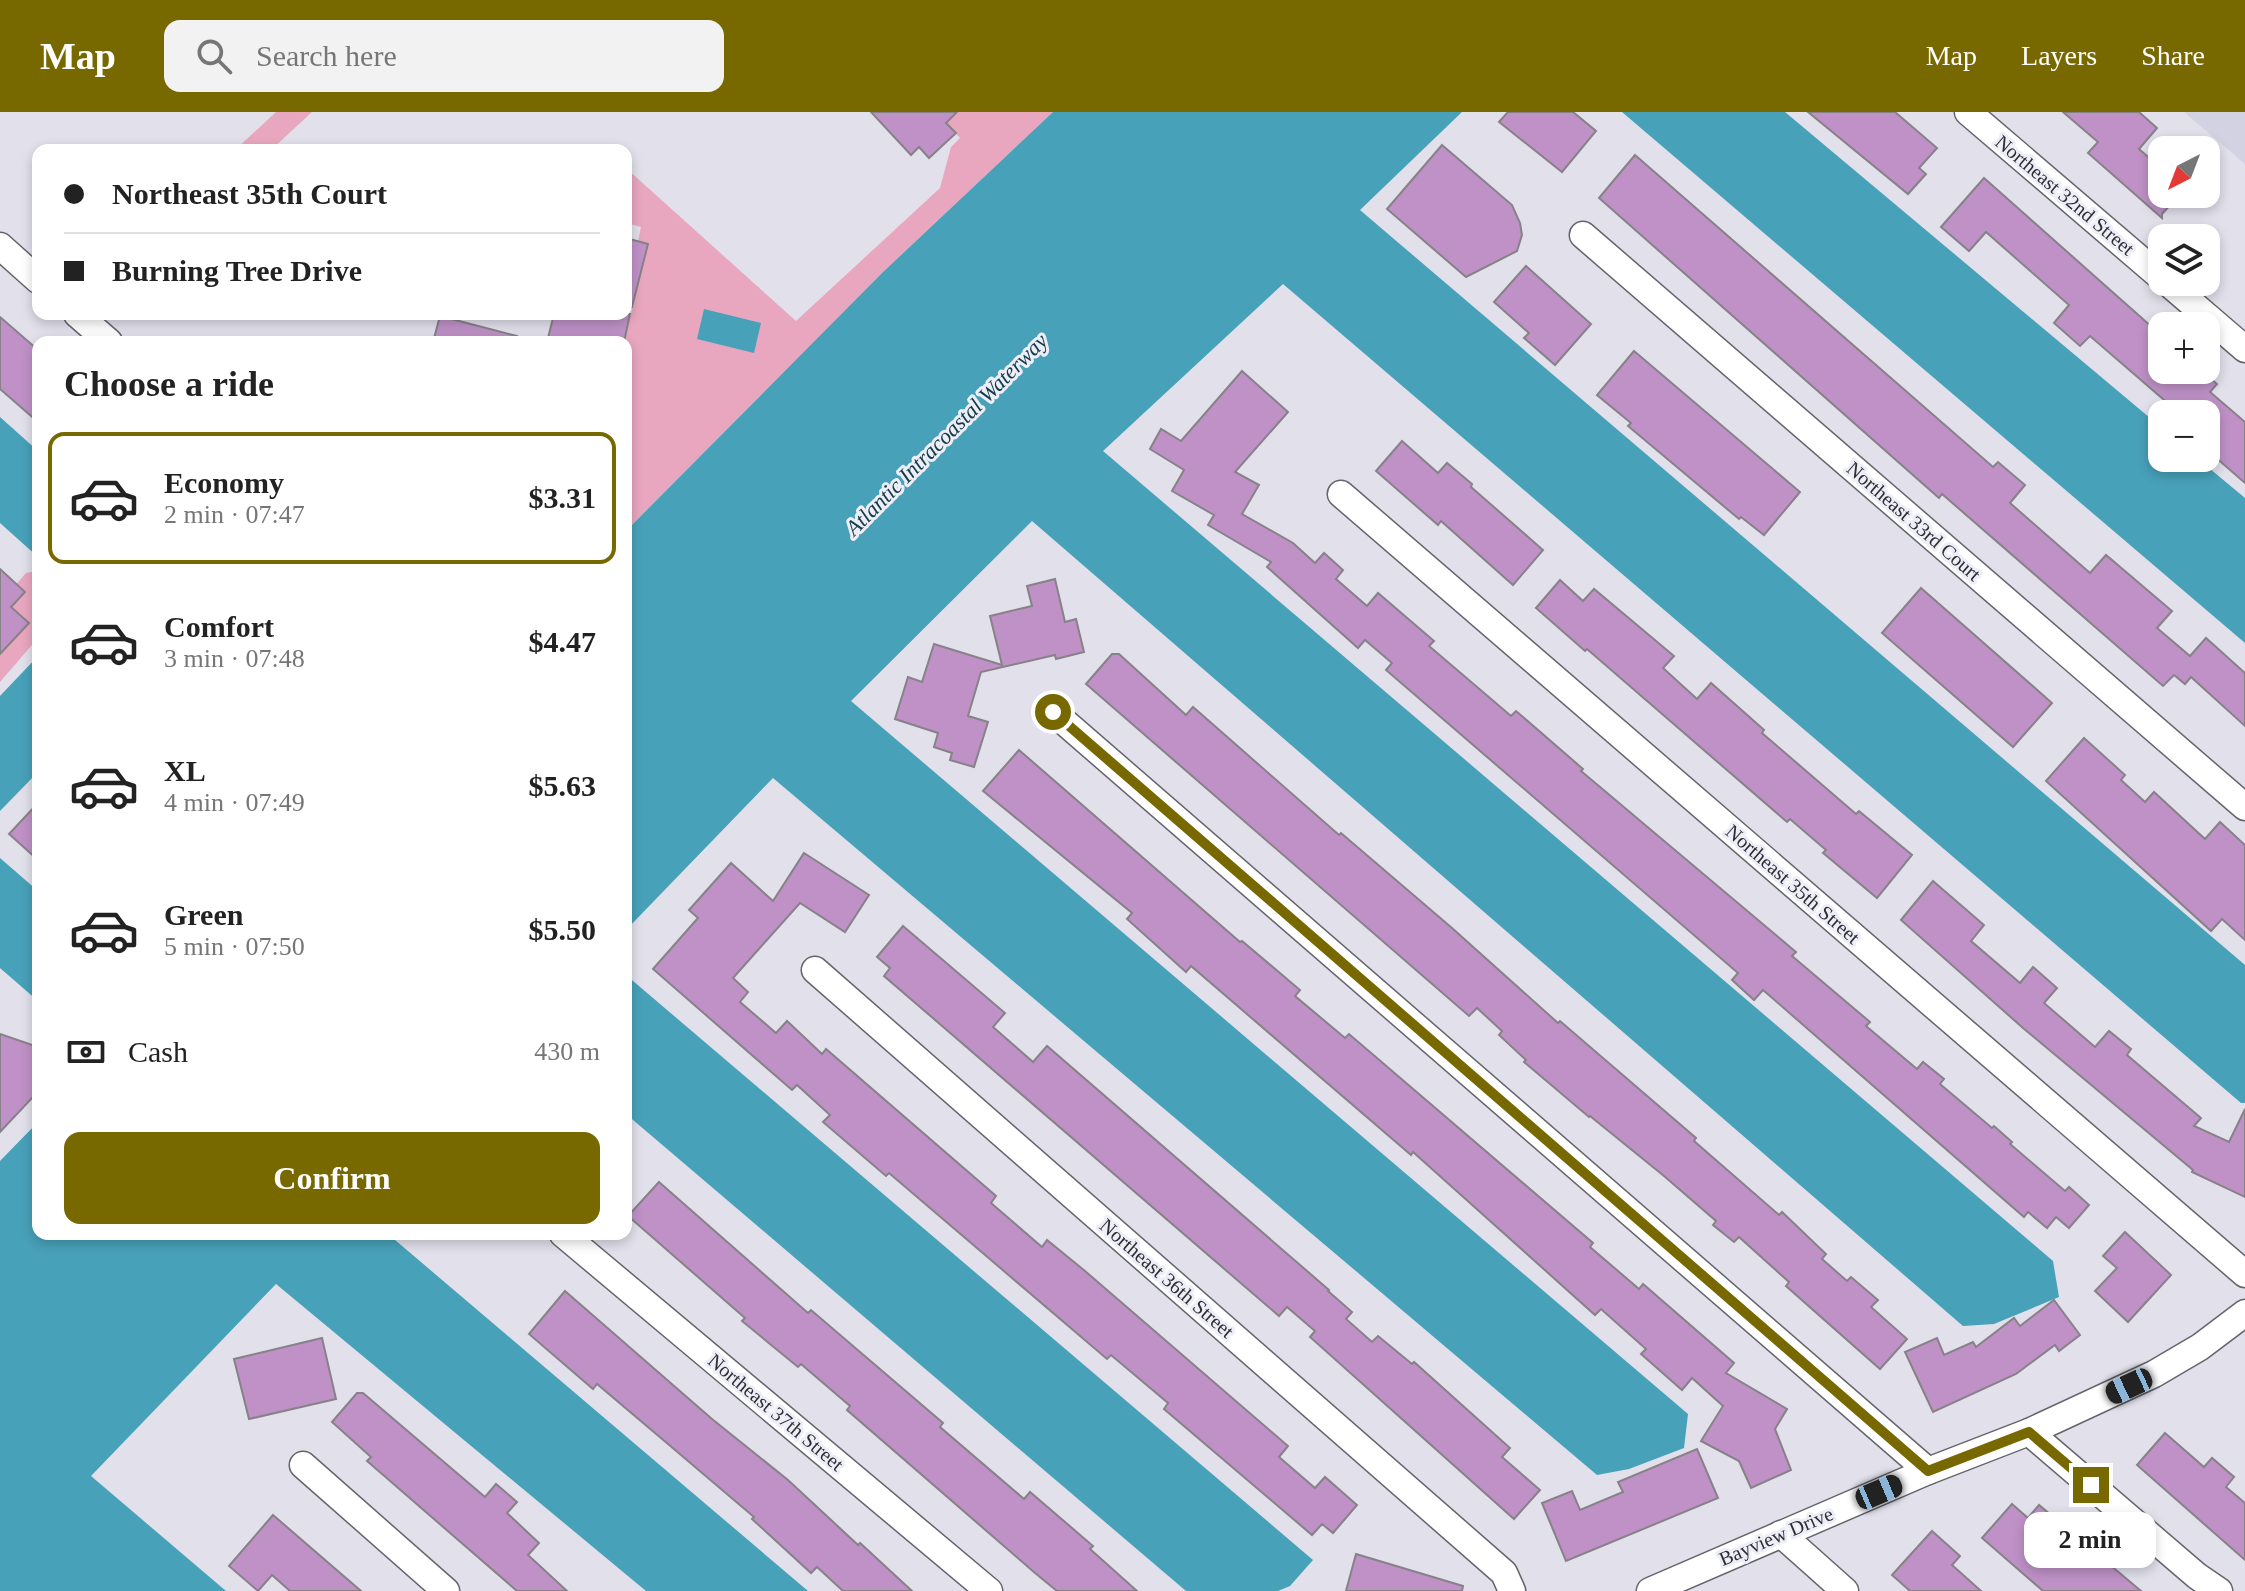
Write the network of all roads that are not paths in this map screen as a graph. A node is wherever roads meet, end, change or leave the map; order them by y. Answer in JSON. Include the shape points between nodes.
{"nodes":[{"id":1,"x":1968,"y":112,"type":"edge"},
{"id":2,"x":1583,"y":235,"type":"dead end"},
{"id":3,"x":0,"y":246,"type":"edge"},
{"id":4,"x":2148,"y":266,"type":"edge"},
{"id":5,"x":32,"y":275,"type":"edge"},
{"id":6,"x":2183,"y":296,"type":"edge"},
{"id":7,"x":84,"y":320,"type":"edge"},
{"id":8,"x":102,"y":336,"type":"edge"},
{"id":9,"x":2245,"y":349,"type":"edge"},
{"id":10,"x":1341,"y":494,"type":"dead end"},
{"id":11,"x":1053,"y":712,"type":"dead end"},
{"id":12,"x":2245,"y":807,"type":"edge"},
{"id":13,"x":815,"y":970,"type":"dead end"},
{"id":14,"x":570,"y":1240,"type":"edge"},
{"id":15,"x":2245,"y":1274,"type":"edge"},
{"id":16,"x":2245,"y":1313,"type":"edge"},
{"id":17,"x":2029,"y":1432,"type":"junction"},
{"id":18,"x":303,"y":1465,"type":"dead end"},
{"id":19,"x":1928,"y":1471,"type":"junction"},
{"id":20,"x":1781,"y":1534,"type":"junction"},
{"id":21,"x":446,"y":1591,"type":"edge"},
{"id":22,"x":989,"y":1591,"type":"edge"},
{"id":23,"x":1512,"y":1591,"type":"edge"},
{"id":24,"x":1650,"y":1591,"type":"edge"},
{"id":25,"x":1845,"y":1591,"type":"edge"},
{"id":26,"x":2219,"y":1591,"type":"edge"}],
"edges":[{"from":1,"to":4,"type":"street","name":"Northeast 32nd Street"},
{"from":2,"to":12,"type":"street","name":"Northeast 33rd Court"},
{"from":3,"to":5,"type":"street"},
{"from":6,"to":9,"type":"street"},
{"from":7,"to":8,"type":"street"},
{"from":10,"to":15,"type":"street","name":"Northeast 35th Street"},
{"from":11,"to":19,"type":"street"},
{"from":13,"to":23,"type":"street","name":"Northeast 36th Street","via":[[1504,1573]]},
{"from":14,"to":22,"type":"street","name":"Northeast 37th Street"},
{"from":16,"to":17,"type":"street","name":"Bayview Drive","via":[[2154,1374]]},
{"from":17,"to":19,"type":"street","name":"Bayview Drive"},
{"from":17,"to":26,"type":"street"},
{"from":18,"to":21,"type":"street"},
{"from":19,"to":20,"type":"street","name":"Bayview Drive"},
{"from":20,"to":24,"type":"street","name":"Bayview Drive"},
{"from":20,"to":25,"type":"street"}]}
